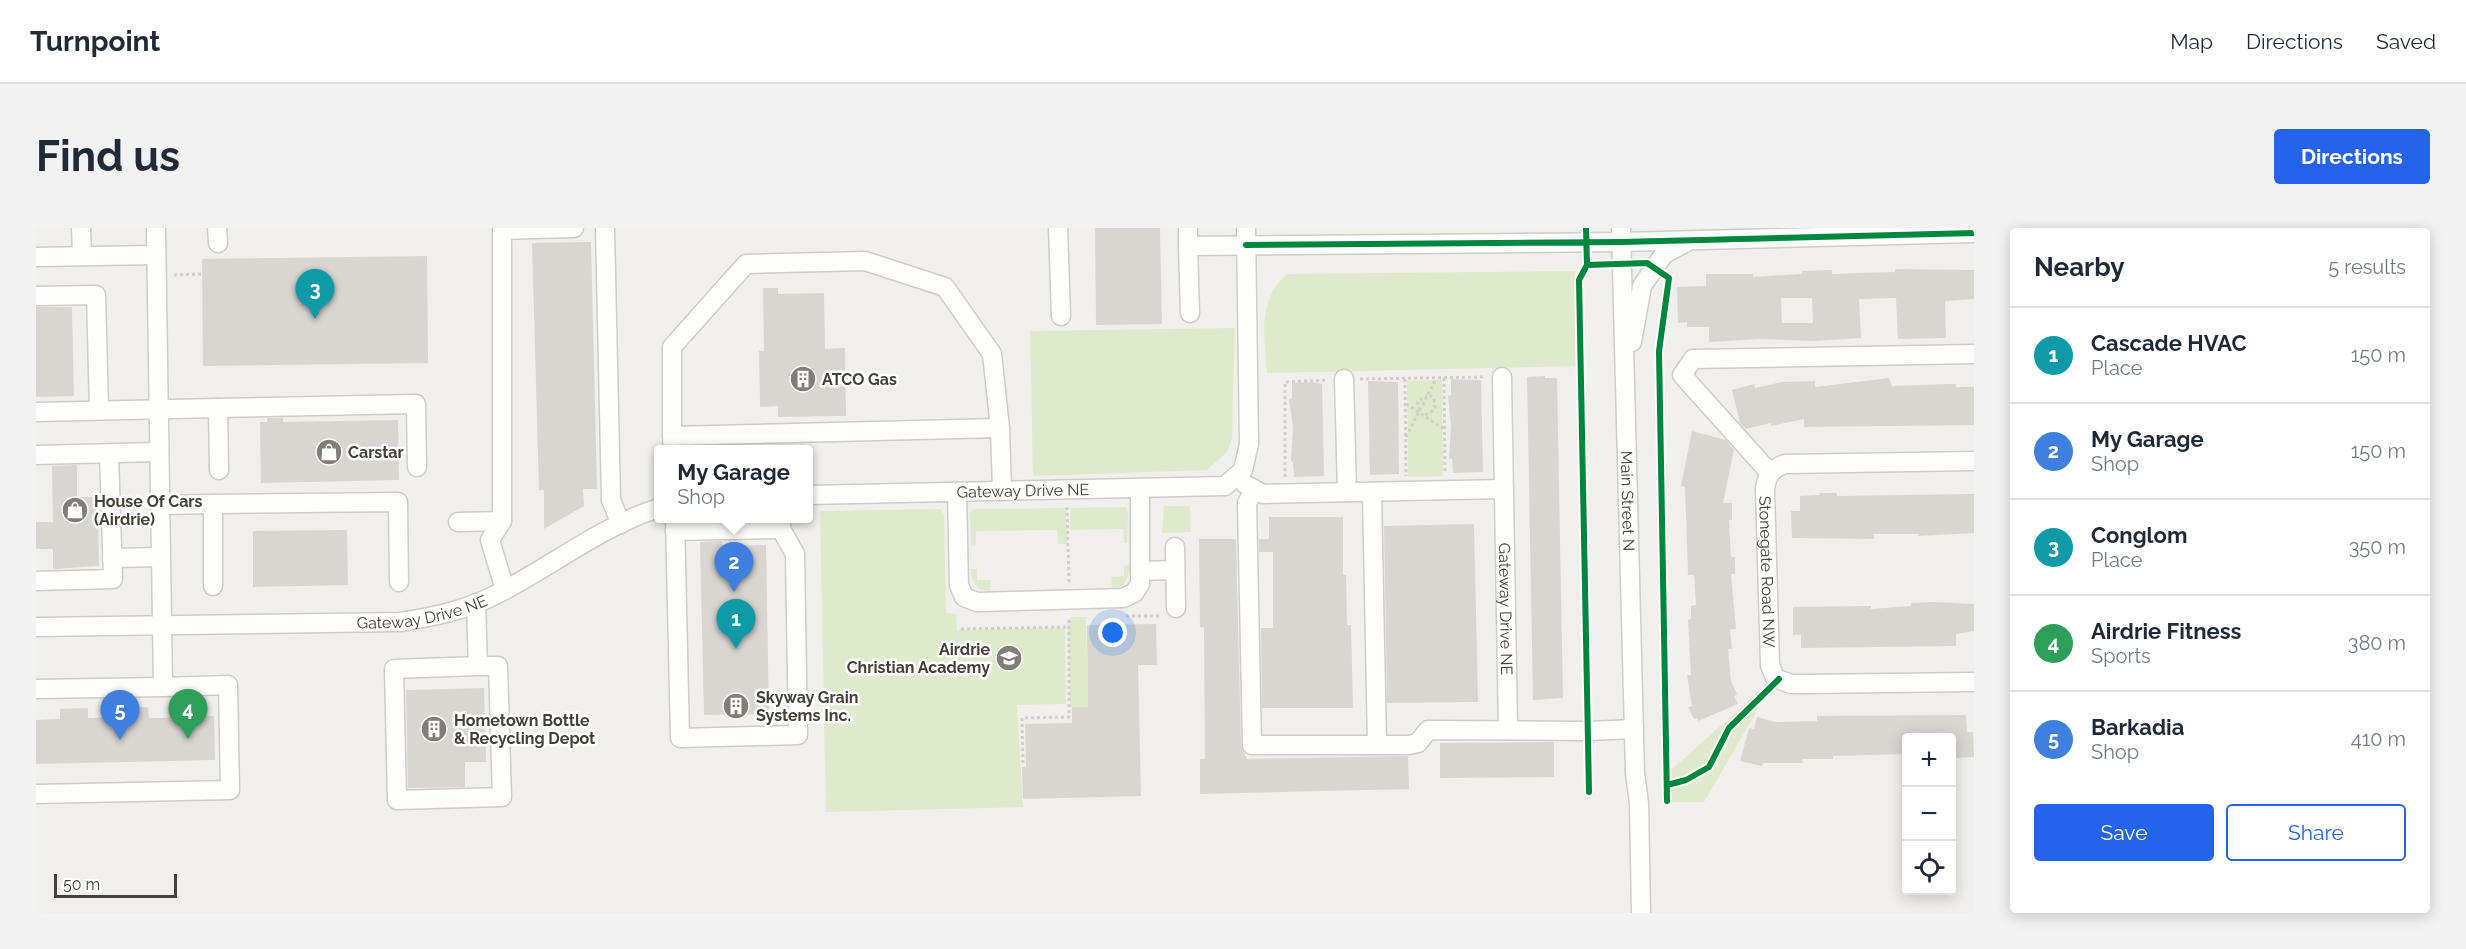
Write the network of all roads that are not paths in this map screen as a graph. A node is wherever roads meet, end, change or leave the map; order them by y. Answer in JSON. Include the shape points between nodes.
{"nodes":[{"id":1,"x":81,"y":228,"type":"edge"},
{"id":2,"x":156,"y":228,"type":"edge"},
{"id":3,"x":574,"y":228,"type":"edge"},
{"id":4,"x":605,"y":228,"type":"edge"},
{"id":5,"x":1058,"y":228,"type":"edge"},
{"id":6,"x":1557,"y":228,"type":"edge"},
{"id":7,"x":1974,"y":233,"type":"edge"},
{"id":8,"x":1622,"y":235,"type":"edge"},
{"id":9,"x":1246,"y":236,"type":"edge"},
{"id":10,"x":1188,"y":237,"type":"edge"},
{"id":11,"x":1692,"y":240,"type":"junction"},
{"id":12,"x":1509,"y":242,"type":"junction"},
{"id":13,"x":156,"y":255,"type":"junction"},
{"id":14,"x":82,"y":256,"type":"junction"},
{"id":15,"x":36,"y":257,"type":"edge"},
{"id":16,"x":36,"y":296,"type":"edge"},
{"id":17,"x":1190,"y":313,"type":"dead end"},
{"id":18,"x":1061,"y":316,"type":"dead end"},
{"id":19,"x":1974,"y":354,"type":"edge"},
{"id":20,"x":1502,"y":377,"type":"road end"},
{"id":21,"x":1344,"y":379,"type":"road end"},
{"id":22,"x":1625,"y":382,"type":"junction"},
{"id":23,"x":218,"y":408,"type":"junction"},
{"id":24,"x":99,"y":410,"type":"junction"},
{"id":25,"x":158,"y":410,"type":"junction"},
{"id":26,"x":36,"y":412,"type":"edge"},
{"id":27,"x":1000,"y":428,"type":"junction"},
{"id":28,"x":672,"y":443,"type":"edge"},
{"id":29,"x":159,"y":452,"type":"junction"},
{"id":30,"x":109,"y":454,"type":"junction"},
{"id":31,"x":36,"y":455,"type":"edge"},
{"id":32,"x":1974,"y":461,"type":"edge"},
{"id":33,"x":417,"y":467,"type":"dead end"},
{"id":34,"x":219,"y":470,"type":"dead end"},
{"id":35,"x":1770,"y":473,"type":"junction"},
{"id":36,"x":1236,"y":479,"type":"junction"},
{"id":37,"x":1140,"y":489,"type":"junction"},
{"id":38,"x":1504,"y":489,"type":"junction"},
{"id":39,"x":1254,"y":490,"type":"junction"},
{"id":40,"x":957,"y":492,"type":"junction"},
{"id":41,"x":1002,"y":492,"type":"junction"},
{"id":42,"x":1347,"y":492,"type":"junction"},
{"id":43,"x":1372,"y":492,"type":"junction"},
{"id":44,"x":813,"y":495,"type":"edge"},
{"id":45,"x":213,"y":504,"type":"junction"},
{"id":46,"x":160,"y":505,"type":"junction"},
{"id":47,"x":654,"y":510,"type":"edge"},
{"id":48,"x":502,"y":521,"type":"junction"},
{"id":49,"x":458,"y":522,"type":"dead end"},
{"id":50,"x":621,"y":524,"type":"junction"},
{"id":51,"x":781,"y":524,"type":"edge"},
{"id":52,"x":675,"y":525,"type":"edge"},
{"id":53,"x":1175,"y":547,"type":"dead end"},
{"id":54,"x":160,"y":557,"type":"junction"},
{"id":55,"x":112,"y":558,"type":"junction"},
{"id":56,"x":1175,"y":570,"type":"junction"},
{"id":57,"x":1140,"y":571,"type":"junction"},
{"id":58,"x":36,"y":581,"type":"edge"},
{"id":59,"x":399,"y":582,"type":"dead end"},
{"id":60,"x":213,"y":586,"type":"dead end"},
{"id":61,"x":505,"y":590,"type":"junction"},
{"id":62,"x":476,"y":603,"type":"junction"},
{"id":63,"x":1167,"y":607,"type":"road end"},
{"id":64,"x":161,"y":625,"type":"junction"},
{"id":65,"x":36,"y":627,"type":"edge"},
{"id":66,"x":478,"y":666,"type":"junction"},
{"id":67,"x":1974,"y":682,"type":"edge"},
{"id":68,"x":163,"y":687,"type":"junction"},
{"id":69,"x":36,"y":689,"type":"edge"},
{"id":70,"x":1634,"y":729,"type":"junction"},
{"id":71,"x":1508,"y":730,"type":"junction"},
{"id":72,"x":1377,"y":744,"type":"junction"},
{"id":73,"x":36,"y":794,"type":"edge"},
{"id":74,"x":1641,"y":913,"type":"edge"}],
"edges":[{"from":1,"to":14,"type":"street"},
{"from":2,"to":13,"type":"street"},
{"from":3,"to":48,"type":"street","via":[[502,230]]},
{"from":4,"to":50,"type":"street","via":[[610,500]]},
{"from":5,"to":18,"type":"street"},
{"from":6,"to":12,"type":"street"},
{"from":7,"to":11,"type":"street"},
{"from":8,"to":11,"type":"street"},
{"from":8,"to":12,"type":"street"},
{"from":8,"to":22,"type":"street","name":"Main Street N"},
{"from":9,"to":10,"type":"street"},
{"from":9,"to":12,"type":"street"},
{"from":9,"to":36,"type":"street","via":[[1249,444],[1243,470]]},
{"from":10,"to":17,"type":"street"},
{"from":11,"to":22,"type":"street","via":[[1664,254],[1642,286]]},
{"from":13,"to":14,"type":"street"},
{"from":13,"to":25,"type":"street"},
{"from":14,"to":15,"type":"street"},
{"from":16,"to":24,"type":"street","via":[[96,295]]},
{"from":19,"to":35,"type":"street","via":[[1693,359],[1682,375]]},
{"from":20,"to":38,"type":"street","name":"Gateway Drive NE"},
{"from":21,"to":42,"type":"street"},
{"from":22,"to":70,"type":"street","name":"Main Street N"},
{"from":23,"to":25,"type":"street"},
{"from":23,"to":33,"type":"street","via":[[416,404]]},
{"from":23,"to":34,"type":"street"},
{"from":24,"to":25,"type":"street"},
{"from":24,"to":26,"type":"street"},
{"from":25,"to":29,"type":"street"},
{"from":27,"to":28,"type":"street"},
{"from":27,"to":28,"type":"street","via":[[992,354],[945,287],[865,261],[746,264],[672,347]]},
{"from":27,"to":41,"type":"street"},
{"from":29,"to":30,"type":"street"},
{"from":29,"to":46,"type":"street"},
{"from":30,"to":31,"type":"street"},
{"from":30,"to":55,"type":"street"},
{"from":32,"to":35,"type":"street","name":"Stonegate Road NW","via":[[1801,463],[1785,464]]},
{"from":35,"to":67,"type":"street","name":"Stonegate Road NW","via":[[1765,489],[1770,665],[1775,678],[1791,684]]},
{"from":36,"to":37,"type":"street","name":"Gateway Drive NE","via":[[1225,486]]},
{"from":36,"to":39,"type":"street"},
{"from":37,"to":41,"type":"street","name":"Gateway Drive NE"},
{"from":37,"to":57,"type":"street"},
{"from":38,"to":43,"type":"street"},
{"from":38,"to":71,"type":"street","name":"Gateway Drive NE"},
{"from":39,"to":42,"type":"street","via":[[1263,494]]},
{"from":39,"to":72,"type":"street","via":[[1247,503],[1252,745]]},
{"from":40,"to":41,"type":"street","name":"Gateway Drive NE"},
{"from":40,"to":44,"type":"street","name":"Gateway Drive NE"},
{"from":40,"to":57,"type":"street","via":[[959,585],[964,597],[977,602],[1124,598],[1140,584]]},
{"from":42,"to":43,"type":"street"},
{"from":43,"to":72,"type":"street"},
{"from":45,"to":46,"type":"street"},
{"from":45,"to":59,"type":"street","via":[[398,502]]},
{"from":45,"to":60,"type":"street"},
{"from":46,"to":54,"type":"street"},
{"from":47,"to":50,"type":"street","name":"Gateway Drive NE"},
{"from":48,"to":49,"type":"street"},
{"from":48,"to":61,"type":"street","via":[[490,540]]},
{"from":50,"to":61,"type":"street","name":"Gateway Drive NE"},
{"from":51,"to":52,"type":"street"},
{"from":51,"to":52,"type":"street","via":[[795,554],[798,735],[680,738]]},
{"from":53,"to":56,"type":"street"},
{"from":54,"to":55,"type":"street"},
{"from":54,"to":64,"type":"street"},
{"from":55,"to":58,"type":"street","via":[[113,579]]},
{"from":56,"to":57,"type":"street"},
{"from":56,"to":63,"type":"street"},
{"from":61,"to":62,"type":"street","name":"Gateway Drive NE"},
{"from":62,"to":64,"type":"street","name":"Gateway Drive NE","via":[[400,622]]},
{"from":62,"to":66,"type":"street"},
{"from":64,"to":65,"type":"street","name":"Gateway Drive NE"},
{"from":64,"to":68,"type":"street"},
{"from":66,"to":66,"type":"street","via":[[498,666],[502,797],[397,800],[394,669]]},
{"from":68,"to":69,"type":"street"},
{"from":68,"to":73,"type":"street","via":[[228,685],[230,790]]},
{"from":70,"to":71,"type":"street"},
{"from":70,"to":74,"type":"street","name":"Main Street N"},
{"from":71,"to":72,"type":"street","via":[[1428,730],[1418,743]]}]}
